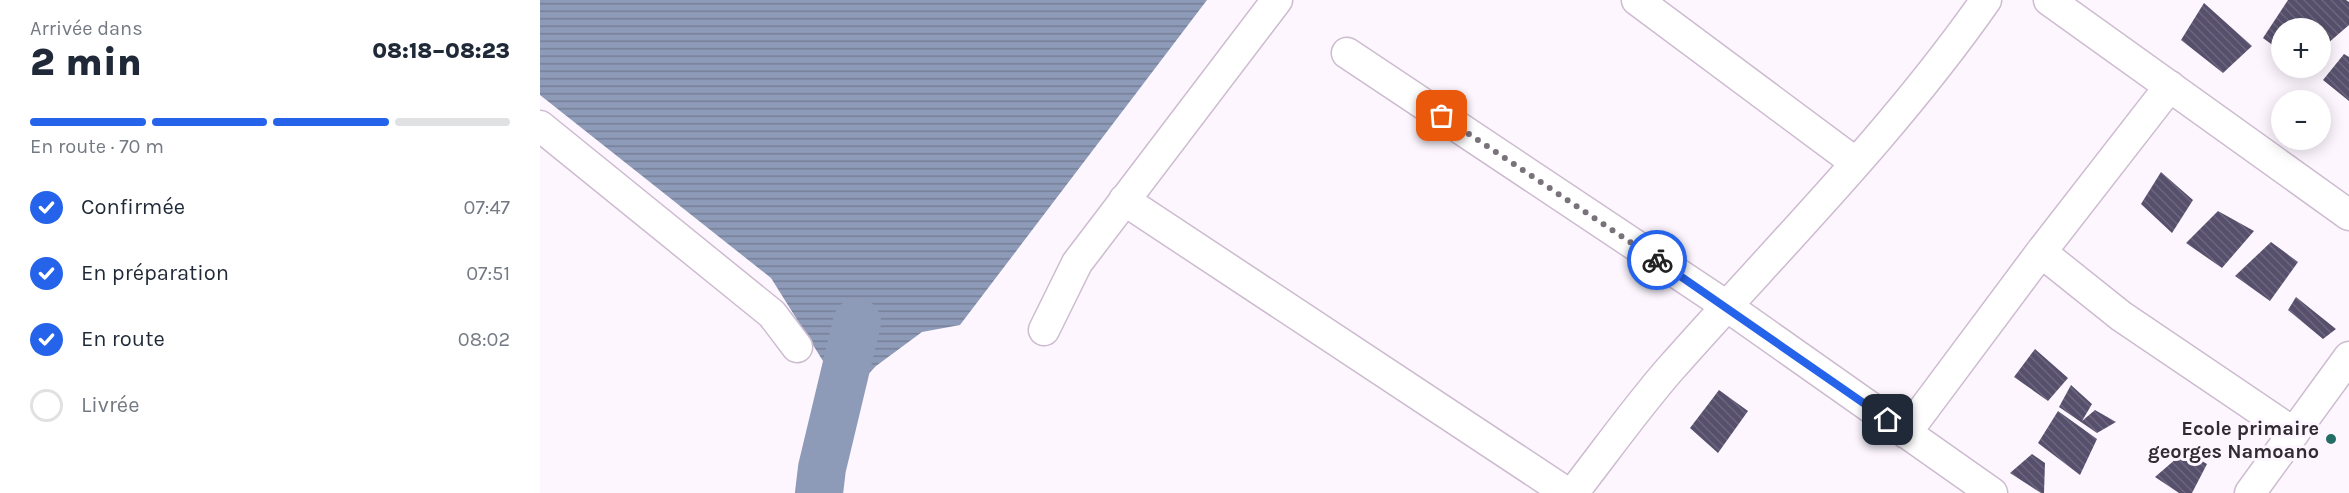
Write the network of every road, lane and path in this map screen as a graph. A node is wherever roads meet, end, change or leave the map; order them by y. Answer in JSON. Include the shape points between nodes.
{"nodes":[{"id":1,"x":1277,"y":0,"type":"edge"},
{"id":2,"x":1637,"y":0,"type":"edge"},
{"id":3,"x":1986,"y":0,"type":"edge"},
{"id":4,"x":2049,"y":0,"type":"edge"},
{"id":5,"x":1347,"y":52,"type":"dead end"},
{"id":6,"x":2170,"y":86,"type":"junction"},
{"id":7,"x":540,"y":126,"type":"edge"},
{"id":8,"x":1856,"y":163,"type":"junction"},
{"id":9,"x":1124,"y":200,"type":"junction"},
{"id":10,"x":2349,"y":215,"type":"edge"},
{"id":11,"x":2041,"y":252,"type":"junction"},
{"id":12,"x":1728,"y":307,"type":"junction"},
{"id":13,"x":1044,"y":330,"type":"dead end"},
{"id":14,"x":797,"y":347,"type":"dead end"},
{"id":15,"x":2349,"y":357,"type":"edge"},
{"id":16,"x":1906,"y":433,"type":"junction"},
{"id":17,"x":2294,"y":433,"type":"junction"},
{"id":18,"x":1567,"y":493,"type":"edge"},
{"id":19,"x":1573,"y":493,"type":"edge"},
{"id":20,"x":1992,"y":493,"type":"edge"},
{"id":21,"x":2250,"y":493,"type":"edge"}],
"edges":[{"from":1,"to":9,"type":"street"},
{"from":2,"to":8,"type":"street"},
{"from":3,"to":8,"type":"street","via":[[1880,138]]},
{"from":4,"to":6,"type":"street"},
{"from":5,"to":12,"type":"street"},
{"from":6,"to":10,"type":"street"},
{"from":6,"to":11,"type":"street"},
{"from":7,"to":14,"type":"street","via":[[772,314]]},
{"from":8,"to":12,"type":"street"},
{"from":9,"to":13,"type":"street","via":[[1077,263]]},
{"from":9,"to":18,"type":"street"},
{"from":11,"to":16,"type":"street"},
{"from":11,"to":17,"type":"street","via":[[2121,316]]},
{"from":12,"to":16,"type":"street"},
{"from":12,"to":19,"type":"street","via":[[1670,370]]},
{"from":15,"to":17,"type":"street"},
{"from":16,"to":20,"type":"street"},
{"from":17,"to":21,"type":"street"}]}
